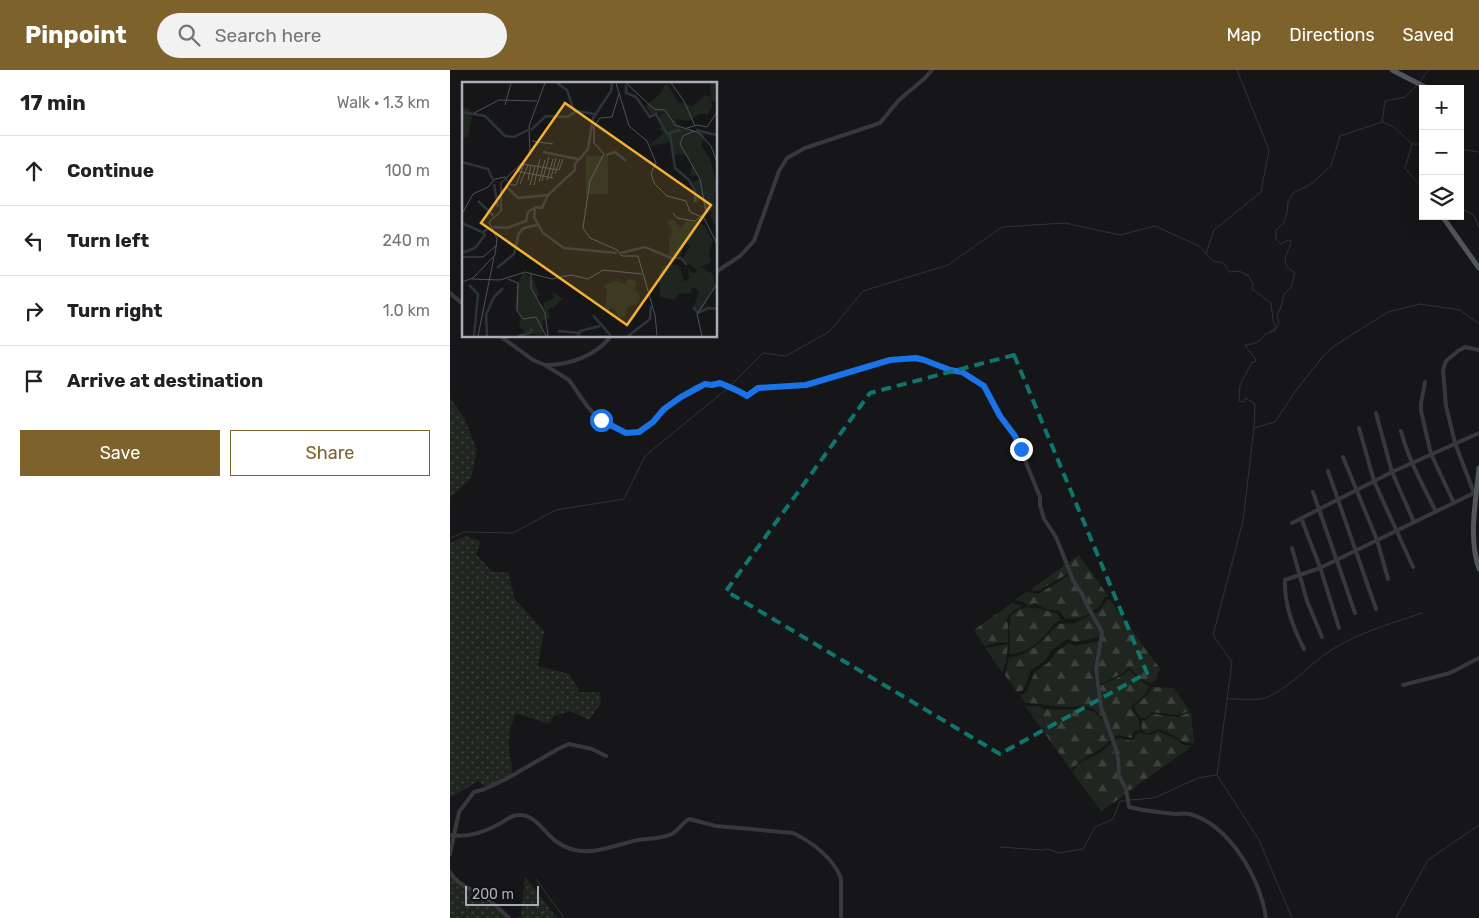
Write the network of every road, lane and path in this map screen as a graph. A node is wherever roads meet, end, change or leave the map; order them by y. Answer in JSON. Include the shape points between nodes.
{"nodes":[{"id":1,"x":932,"y":70,"type":"edge"},
{"id":2,"x":1392,"y":70,"type":"edge"},
{"id":3,"x":1423,"y":85,"type":"edge"},
{"id":4,"x":1445,"y":220,"type":"edge"},
{"id":5,"x":1479,"y":268,"type":"edge"},
{"id":6,"x":718,"y":271,"type":"edge"},
{"id":7,"x":450,"y":293,"type":"edge"},
{"id":8,"x":462,"y":303,"type":"edge"},
{"id":9,"x":503,"y":338,"type":"edge"},
{"id":10,"x":609,"y":338,"type":"edge"},
{"id":11,"x":1479,"y":350,"type":"edge"},
{"id":12,"x":545,"y":365,"type":"junction"},
{"id":13,"x":1425,"y":382,"type":"dead end"},
{"id":14,"x":1376,"y":413,"type":"dead end"},
{"id":15,"x":1359,"y":428,"type":"dead end"},
{"id":16,"x":1402,"y":431,"type":"dead end"},
{"id":17,"x":1479,"y":433,"type":"edge"},
{"id":18,"x":1455,"y":443,"type":"junction"},
{"id":19,"x":1431,"y":454,"type":"junction"},
{"id":20,"x":1343,"y":457,"type":"dead end"},
{"id":21,"x":1412,"y":463,"type":"junction"},
{"id":22,"x":1479,"y":468,"type":"edge"},
{"id":23,"x":1328,"y":471,"type":"dead end"},
{"id":24,"x":1392,"y":472,"type":"junction"},
{"id":25,"x":1374,"y":481,"type":"junction"},
{"id":26,"x":1356,"y":490,"type":"junction"},
{"id":27,"x":1313,"y":492,"type":"dead end"},
{"id":28,"x":1475,"y":492,"type":"junction"},
{"id":29,"x":1338,"y":500,"type":"junction"},
{"id":30,"x":1454,"y":503,"type":"junction"},
{"id":31,"x":1319,"y":509,"type":"junction"},
{"id":32,"x":1436,"y":512,"type":"junction"},
{"id":33,"x":1300,"y":518,"type":"junction"},
{"id":34,"x":1414,"y":522,"type":"junction"},
{"id":35,"x":1292,"y":523,"type":"dead end"},
{"id":36,"x":1396,"y":531,"type":"junction"},
{"id":37,"x":1377,"y":540,"type":"junction"},
{"id":38,"x":1292,"y":548,"type":"dead end"},
{"id":39,"x":1357,"y":550,"type":"junction"},
{"id":40,"x":1338,"y":559,"type":"junction"},
{"id":41,"x":1320,"y":567,"type":"junction"},
{"id":42,"x":1413,"y":567,"type":"dead end"},
{"id":43,"x":1479,"y":569,"type":"edge"},
{"id":44,"x":1300,"y":575,"type":"junction"},
{"id":45,"x":1388,"y":579,"type":"dead end"},
{"id":46,"x":1376,"y":609,"type":"dead end"},
{"id":47,"x":1356,"y":613,"type":"dead end"},
{"id":48,"x":1339,"y":628,"type":"dead end"},
{"id":49,"x":1322,"y":637,"type":"dead end"},
{"id":50,"x":1304,"y":649,"type":"dead end"},
{"id":51,"x":1479,"y":658,"type":"edge"},
{"id":52,"x":1403,"y":685,"type":"dead end"},
{"id":53,"x":606,"y":756,"type":"dead end"},
{"id":54,"x":452,"y":836,"type":"edge"},
{"id":55,"x":450,"y":854,"type":"edge"},
{"id":56,"x":450,"y":872,"type":"edge"},
{"id":57,"x":509,"y":918,"type":"edge"},
{"id":58,"x":841,"y":918,"type":"edge"},
{"id":59,"x":1266,"y":918,"type":"edge"}],
"edges":[{"from":1,"to":6,"type":"street","via":[[899,100],[880,123],[805,148],[787,158],[779,171],[754,242]]},
{"from":2,"to":3,"type":"main road"},
{"from":4,"to":5,"type":"main road"},
{"from":7,"to":8,"type":"street"},
{"from":9,"to":12,"type":"street"},
{"from":10,"to":12,"type":"street","via":[[601,348],[588,355],[563,364]]},
{"from":11,"to":18,"type":"street","via":[[1466,347],[1444,366],[1446,406]]},
{"from":12,"to":59,"type":"street","via":[[572,382],[597,417],[611,427],[630,433],[643,430],[670,404],[705,384],[731,386],[747,396],[758,388],[806,385],[890,360],[916,358],[962,372],[984,386],[1015,436],[1035,482],[1044,519],[1101,630],[1096,669],[1102,707],[1129,807],[1187,814],[1214,826],[1250,871]]},
{"from":13,"to":19,"type":"street","via":[[1421,411]]},
{"from":14,"to":24,"type":"street"},
{"from":15,"to":25,"type":"street"},
{"from":16,"to":21,"type":"street"},
{"from":17,"to":18,"type":"street"},
{"from":18,"to":19,"type":"street"},
{"from":18,"to":28,"type":"street"},
{"from":19,"to":21,"type":"street"},
{"from":19,"to":30,"type":"street"},
{"from":20,"to":26,"type":"street"},
{"from":21,"to":24,"type":"street"},
{"from":21,"to":32,"type":"street"},
{"from":22,"to":28,"type":"main road"},
{"from":23,"to":29,"type":"street"},
{"from":24,"to":25,"type":"street"},
{"from":24,"to":34,"type":"street"},
{"from":25,"to":26,"type":"street"},
{"from":25,"to":36,"type":"street"},
{"from":26,"to":29,"type":"street"},
{"from":26,"to":37,"type":"street"},
{"from":27,"to":31,"type":"street"},
{"from":28,"to":30,"type":"street"},
{"from":28,"to":43,"type":"main road","via":[[1473,548]]},
{"from":29,"to":31,"type":"street"},
{"from":29,"to":39,"type":"street"},
{"from":30,"to":32,"type":"street"},
{"from":31,"to":33,"type":"street"},
{"from":31,"to":40,"type":"street"},
{"from":32,"to":34,"type":"street"},
{"from":33,"to":35,"type":"street"},
{"from":33,"to":41,"type":"street"},
{"from":34,"to":36,"type":"street"},
{"from":36,"to":37,"type":"street"},
{"from":36,"to":42,"type":"street"},
{"from":37,"to":39,"type":"street"},
{"from":37,"to":45,"type":"street"},
{"from":38,"to":44,"type":"street"},
{"from":39,"to":40,"type":"street"},
{"from":39,"to":46,"type":"street"},
{"from":40,"to":41,"type":"street"},
{"from":40,"to":47,"type":"street"},
{"from":41,"to":44,"type":"street"},
{"from":41,"to":48,"type":"street"},
{"from":44,"to":49,"type":"street"},
{"from":44,"to":50,"type":"street","via":[[1285,580],[1284,590],[1292,623]]},
{"from":51,"to":52,"type":"street","via":[[1450,673]]},
{"from":53,"to":54,"type":"street","via":[[592,748],[569,744],[474,792],[459,812]]},
{"from":54,"to":55,"type":"street"},
{"from":54,"to":58,"type":"street","via":[[485,832],[516,815],[534,820],[558,843],[583,852],[599,852],[633,841],[667,836],[689,819],[716,826],[793,833],[827,856],[839,873]]},
{"from":56,"to":57,"type":"street","via":[[460,883],[482,895]]}]}
